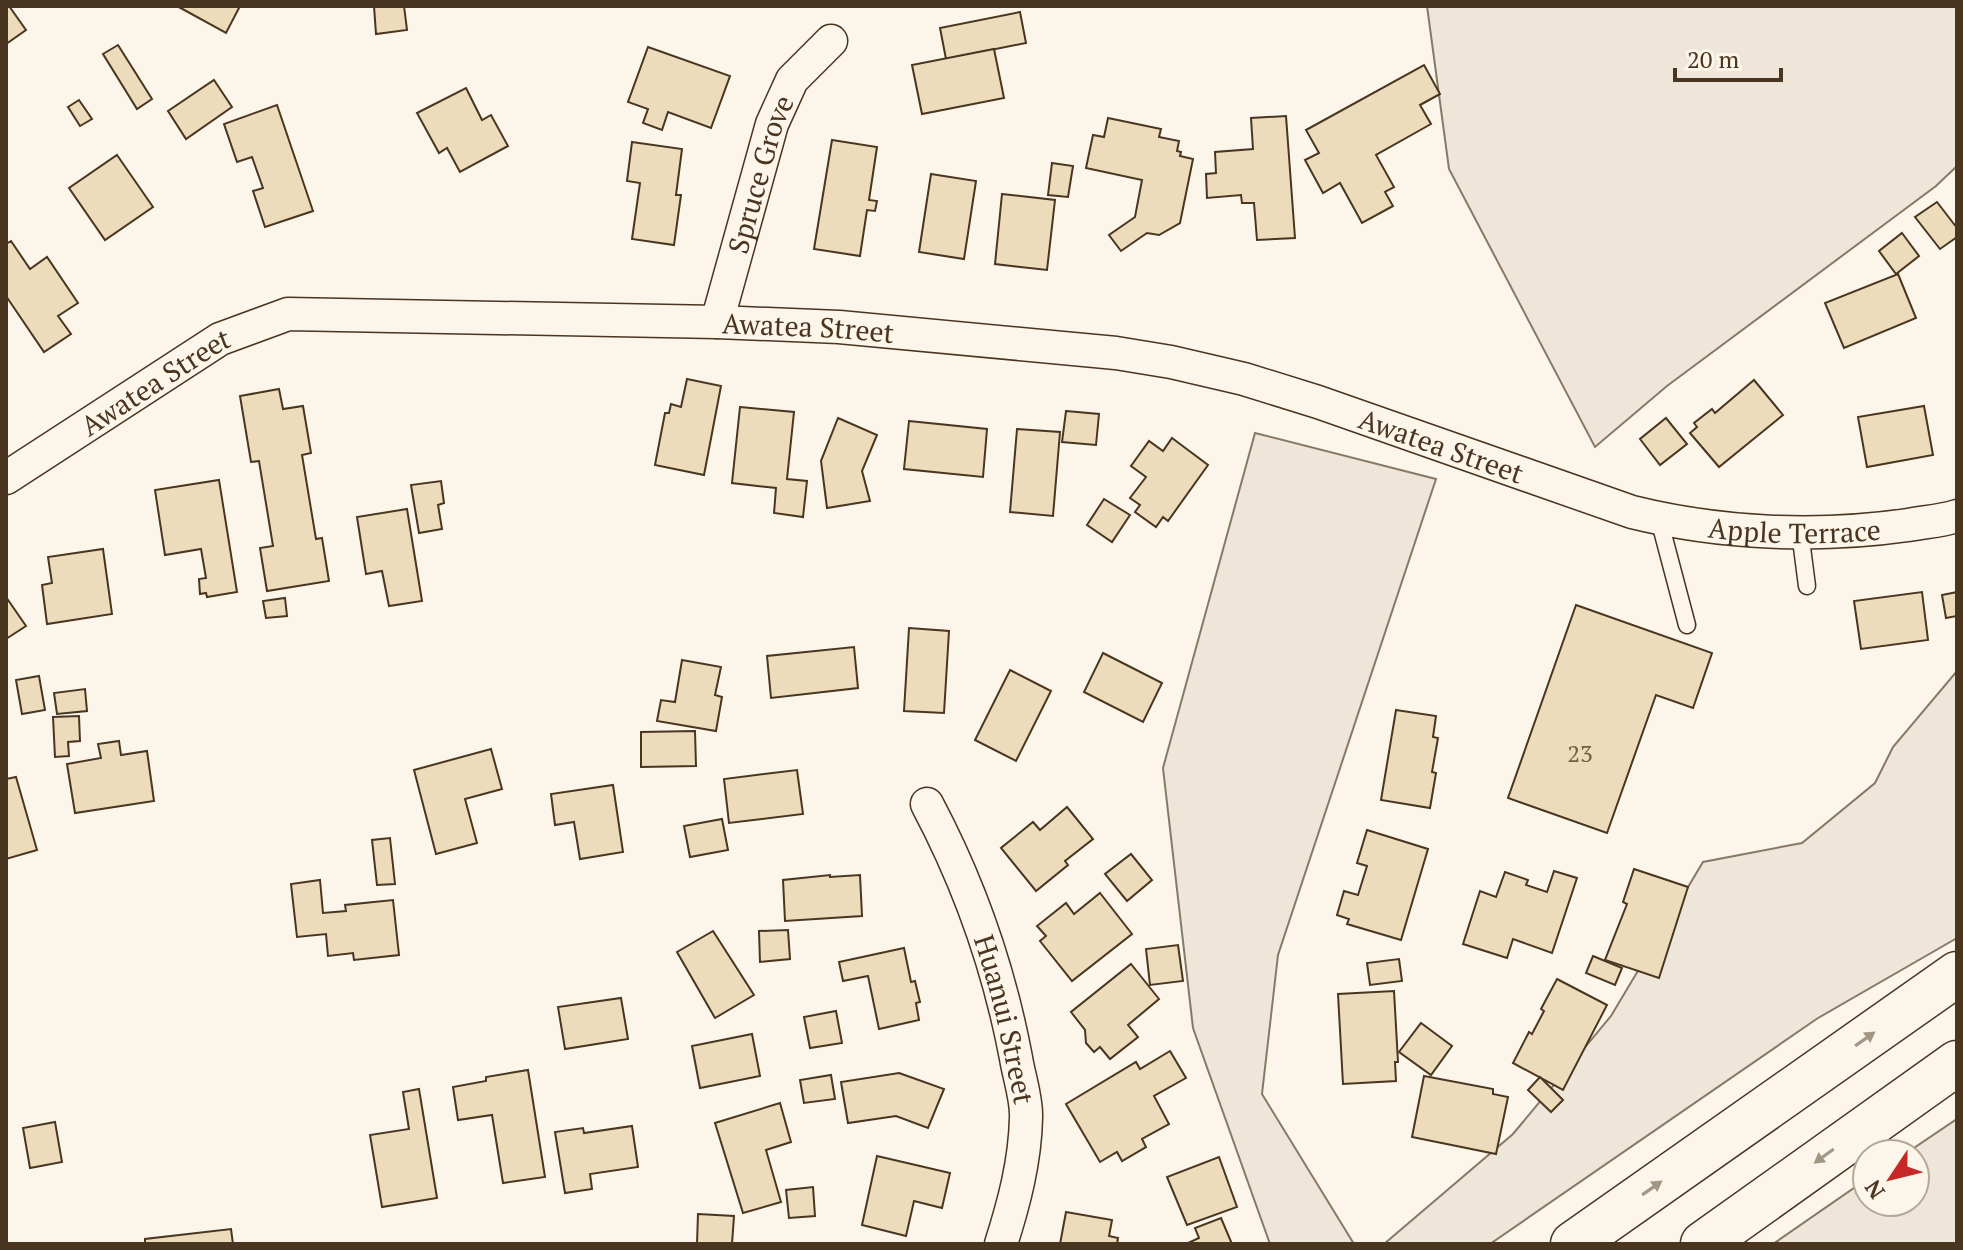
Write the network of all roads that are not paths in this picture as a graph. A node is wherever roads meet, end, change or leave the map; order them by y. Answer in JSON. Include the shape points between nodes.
{"nodes":[{"id":1,"x":831,"y":41,"type":"dead end"},
{"id":2,"x":717,"y":322,"type":"junction"},
{"id":3,"x":6,"y":478,"type":"edge"},
{"id":4,"x":1646,"y":516,"type":"junction"},
{"id":5,"x":1957,"y":516,"type":"edge"},
{"id":6,"x":1800,"y":532,"type":"junction"},
{"id":7,"x":1807,"y":586,"type":"dead end"},
{"id":8,"x":1687,"y":625,"type":"dead end"},
{"id":9,"x":927,"y":804,"type":"dead end"},
{"id":10,"x":1957,"y":974,"type":"edge"},
{"id":11,"x":1957,"y":1063,"type":"edge"},
{"id":12,"x":1001,"y":1244,"type":"edge"},
{"id":13,"x":1573,"y":1244,"type":"edge"},
{"id":14,"x":1703,"y":1244,"type":"edge"}],
"edges":[{"from":1,"to":2,"type":"street","name":"Spruce Grove","via":[[792,80],[772,124]]},
{"from":2,"to":3,"type":"street","name":"Awatea Street","via":[[288,314],[220,339]]},
{"from":2,"to":4,"type":"street","name":"Awatea Street","via":[[839,327],[1171,362],[1318,402]]},
{"from":4,"to":6,"type":"street","name":"Apple Terrace"},
{"from":4,"to":8,"type":"lane"},
{"from":5,"to":6,"type":"street","name":"Apple Terrace","via":[[1886,528]]},
{"from":6,"to":7,"type":"lane"},
{"from":9,"to":12,"type":"street","name":"Huanui Street","via":[[986,937],[1006,1006],[1027,1115],[1018,1189]]},
{"from":13,"to":10,"type":"highway","one_way":true},
{"from":11,"to":14,"type":"highway","one_way":true}]}
